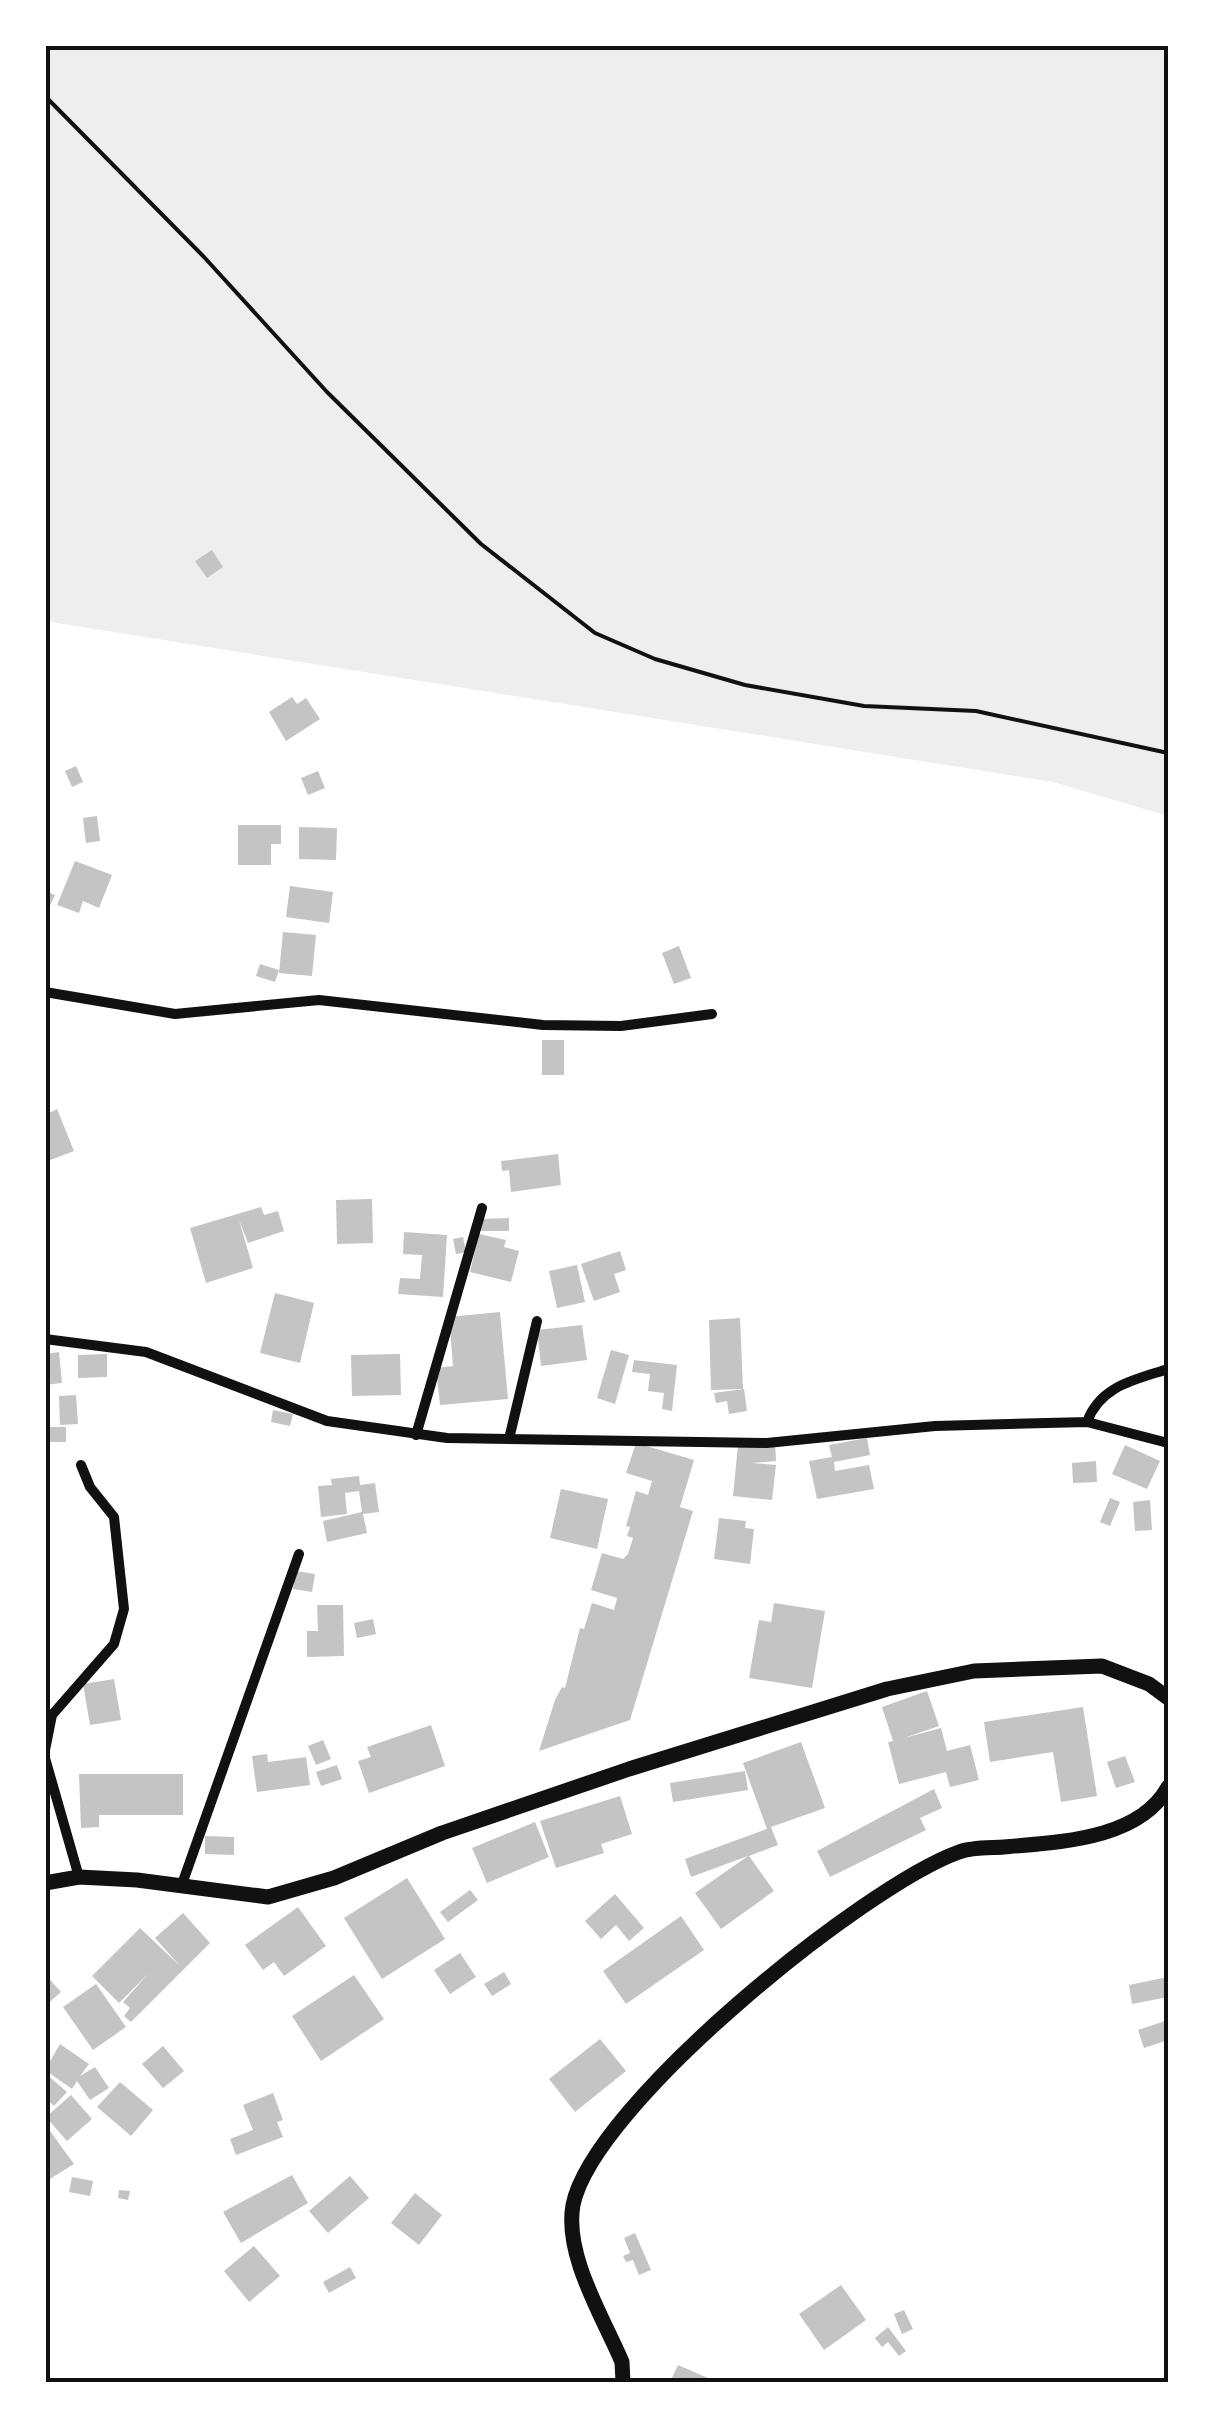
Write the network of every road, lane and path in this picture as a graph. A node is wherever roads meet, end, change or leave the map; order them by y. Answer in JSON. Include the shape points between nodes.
{"nodes":[{"id":1,"x":45,"y":96,"type":"edge"},
{"id":2,"x":1168,"y":753,"type":"edge"},
{"id":3,"x":45,"y":992,"type":"edge"},
{"id":4,"x":712,"y":1014,"type":"dead end"},
{"id":5,"x":482,"y":1208,"type":"dead end"},
{"id":6,"x":537,"y":1321,"type":"dead end"},
{"id":7,"x":45,"y":1338,"type":"edge"},
{"id":8,"x":1168,"y":1369,"type":"edge"},
{"id":9,"x":1087,"y":1422,"type":"junction"},
{"id":10,"x":416,"y":1435,"type":"junction"},
{"id":11,"x":509,"y":1439,"type":"junction"},
{"id":12,"x":1168,"y":1443,"type":"edge"},
{"id":13,"x":81,"y":1465,"type":"dead end"},
{"id":14,"x":299,"y":1554,"type":"dead end"},
{"id":15,"x":1168,"y":1698,"type":"edge"},
{"id":16,"x":45,"y":1750,"type":"edge"},
{"id":17,"x":45,"y":1758,"type":"edge"},
{"id":18,"x":1168,"y":1787,"type":"edge"},
{"id":19,"x":78,"y":1876,"type":"junction"},
{"id":20,"x":45,"y":1883,"type":"edge"},
{"id":21,"x":180,"y":1886,"type":"junction"},
{"id":22,"x":623,"y":2382,"type":"edge"}],
"edges":[{"from":1,"to":2,"type":"path","via":[[481,544],[596,633],[655,660],[745,685],[864,706],[976,712]]},
{"from":3,"to":4,"type":"street","via":[[175,1014],[319,1000],[544,1025],[621,1026]]},
{"from":5,"to":10,"type":"street"},
{"from":6,"to":11,"type":"street"},
{"from":7,"to":10,"type":"street","via":[[146,1352],[284,1408]]},
{"from":8,"to":9,"type":"street","via":[[1114,1388],[1095,1401]]},
{"from":9,"to":11,"type":"street","via":[[935,1426],[768,1442]]},
{"from":9,"to":12,"type":"street"},
{"from":10,"to":11,"type":"street"},
{"from":13,"to":16,"type":"street","via":[[114,1517],[124,1609],[114,1644],[52,1714]]},
{"from":14,"to":21,"type":"street"},
{"from":15,"to":21,"type":"main road","via":[[1102,1666],[974,1671],[887,1690],[629,1770],[268,1897]]},
{"from":17,"to":19,"type":"street"},
{"from":18,"to":22,"type":"main road","via":[[1158,1804],[1121,1828],[962,1850],[928,1867],[811,1947],[678,2055],[608,2136],[574,2202],[571,2231],[622,2362]]},
{"from":19,"to":20,"type":"main road"},
{"from":19,"to":21,"type":"main road"}]}
